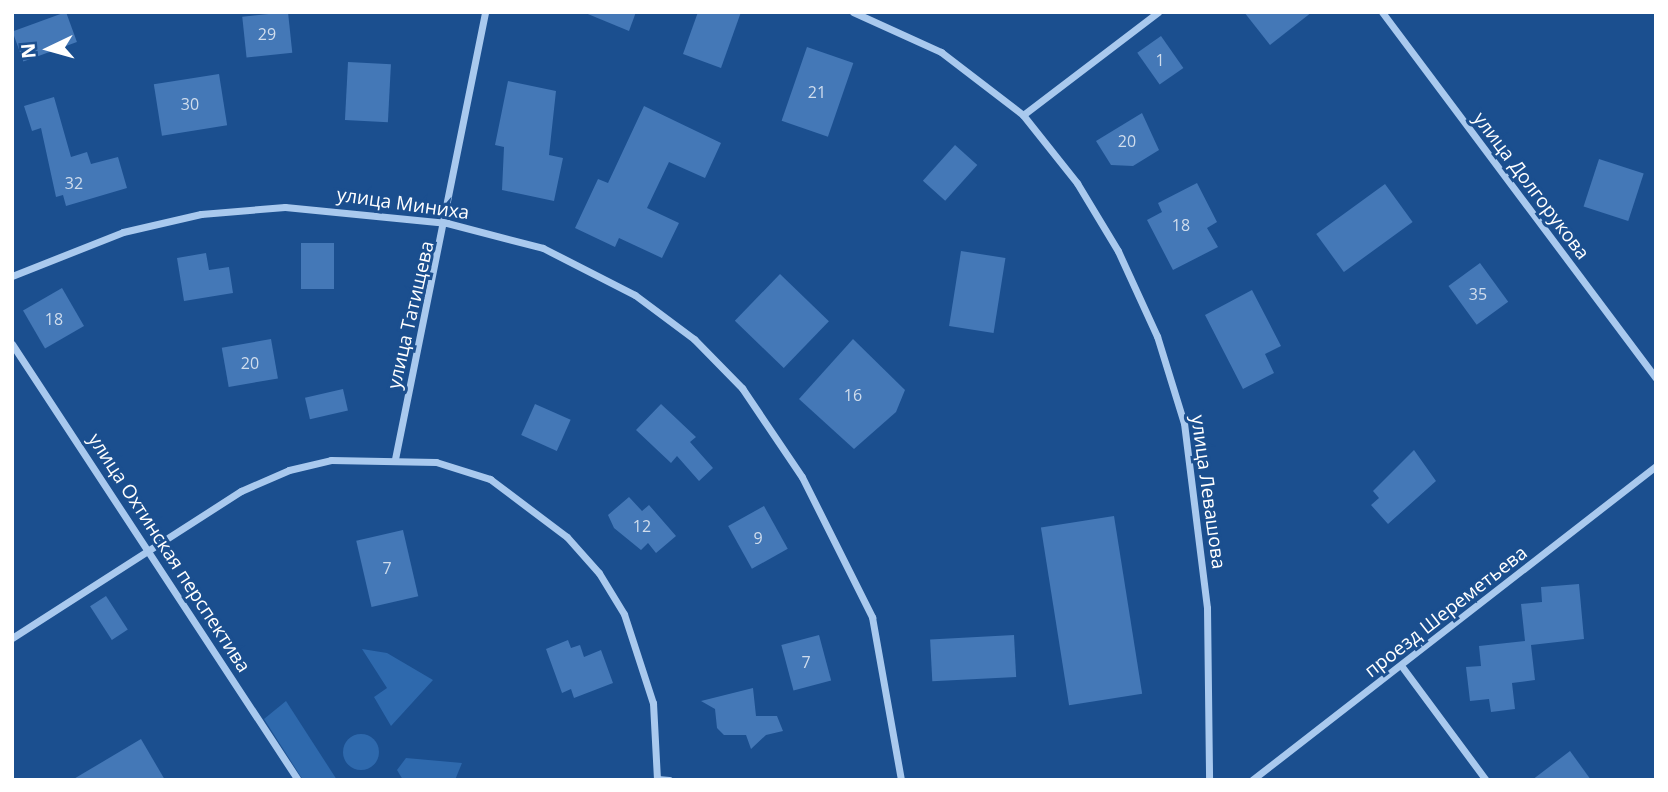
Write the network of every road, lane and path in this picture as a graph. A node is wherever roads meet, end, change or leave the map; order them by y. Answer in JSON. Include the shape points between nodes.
{"nodes":[{"id":1,"x":485,"y":12,"type":"edge"},
{"id":2,"x":853,"y":12,"type":"edge"},
{"id":3,"x":1158,"y":12,"type":"edge"},
{"id":4,"x":1382,"y":12,"type":"edge"},
{"id":5,"x":1023,"y":115,"type":"junction"},
{"id":6,"x":447,"y":223,"type":"junction"},
{"id":7,"x":12,"y":276,"type":"edge"},
{"id":8,"x":12,"y":344,"type":"edge"},
{"id":9,"x":1656,"y":378,"type":"edge"},
{"id":10,"x":395,"y":459,"type":"junction"},
{"id":11,"x":1656,"y":466,"type":"edge"},
{"id":12,"x":149,"y":551,"type":"junction"},
{"id":13,"x":12,"y":638,"type":"edge"},
{"id":14,"x":1403,"y":668,"type":"junction"},
{"id":15,"x":298,"y":780,"type":"edge"},
{"id":16,"x":657,"y":780,"type":"edge"},
{"id":17,"x":669,"y":780,"type":"edge"},
{"id":18,"x":901,"y":780,"type":"edge"},
{"id":19,"x":1209,"y":780,"type":"edge"},
{"id":20,"x":1252,"y":780,"type":"edge"},
{"id":21,"x":1486,"y":780,"type":"edge"}],
"edges":[{"from":1,"to":6,"type":"street","name":"улица Татищева"},
{"from":2,"to":5,"type":"street","name":"улица Левашова","via":[[942,52]]},
{"from":3,"to":5,"type":"street"},
{"from":4,"to":9,"type":"street","name":"улица Долгорукова"},
{"from":5,"to":19,"type":"street","name":"улица Левашова","via":[[1077,183],[1118,251],[1157,336],[1184,423],[1207,608]]},
{"from":6,"to":7,"type":"street","name":"улица Миниха","via":[[324,208],[201,214],[123,232]]},
{"from":6,"to":10,"type":"street","name":"улица Татищева"},
{"from":6,"to":18,"type":"street","name":"улица Миниха","via":[[542,248],[635,295],[694,339],[742,388],[802,477],[872,617]]},
{"from":8,"to":12,"type":"street","name":"улица Охтинская перспектива"},
{"from":10,"to":12,"type":"street","via":[[331,460],[289,470],[241,491]]},
{"from":10,"to":16,"type":"street","via":[[436,462],[490,479],[567,537],[599,573],[624,614],[653,703]]},
{"from":11,"to":14,"type":"street","name":"проезд Шереметьева"},
{"from":12,"to":13,"type":"street"},
{"from":12,"to":15,"type":"street","name":"улица Охтинская перспектива"},
{"from":14,"to":20,"type":"street","name":"проезд Шереметьева"},
{"from":14,"to":21,"type":"street"},
{"from":16,"to":17,"type":"street"}]}
